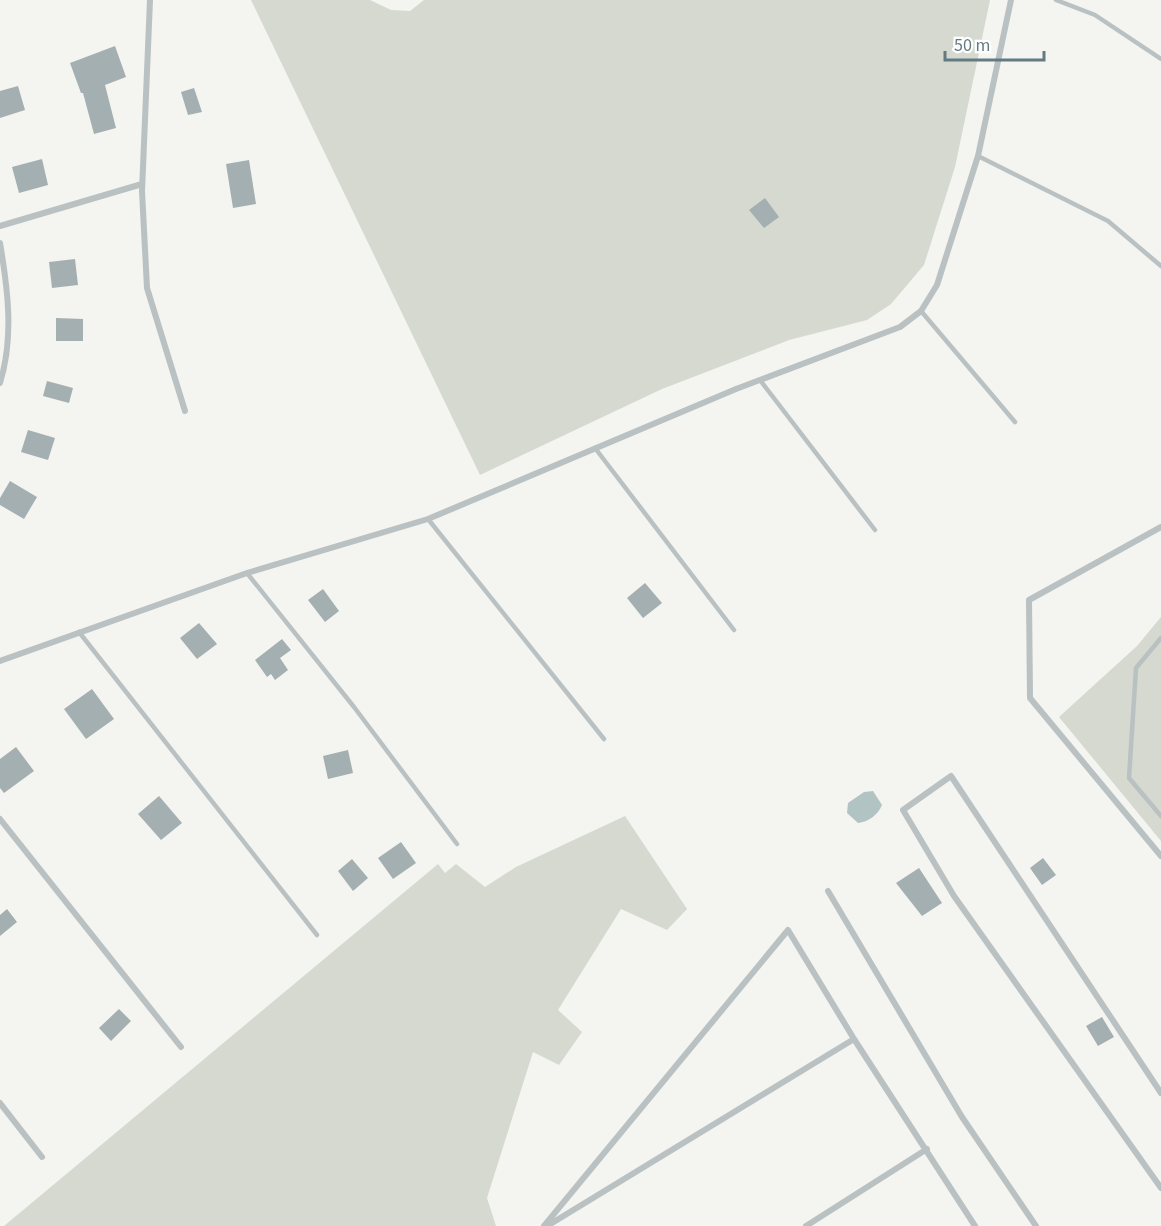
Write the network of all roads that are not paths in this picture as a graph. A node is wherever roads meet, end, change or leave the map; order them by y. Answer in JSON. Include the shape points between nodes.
{"nodes":[{"id":1,"x":150,"y":0,"type":"edge"},
{"id":2,"x":1011,"y":0,"type":"edge"},
{"id":3,"x":1056,"y":0,"type":"edge"},
{"id":4,"x":1161,"y":59,"type":"edge"},
{"id":5,"x":978,"y":156,"type":"junction"},
{"id":6,"x":142,"y":183,"type":"junction"},
{"id":7,"x":0,"y":226,"type":"edge"},
{"id":8,"x":0,"y":243,"type":"edge"},
{"id":9,"x":1161,"y":266,"type":"edge"},
{"id":10,"x":921,"y":311,"type":"junction"},
{"id":11,"x":760,"y":380,"type":"junction"},
{"id":12,"x":0,"y":383,"type":"edge"},
{"id":13,"x":185,"y":411,"type":"dead end"},
{"id":14,"x":1015,"y":422,"type":"dead end"},
{"id":15,"x":595,"y":448,"type":"junction"},
{"id":16,"x":429,"y":519,"type":"junction"},
{"id":17,"x":1161,"y":527,"type":"edge"},
{"id":18,"x":875,"y":530,"type":"dead end"},
{"id":19,"x":247,"y":573,"type":"junction"},
{"id":20,"x":734,"y":630,"type":"dead end"},
{"id":21,"x":79,"y":632,"type":"junction"},
{"id":22,"x":1161,"y":638,"type":"edge"},
{"id":23,"x":0,"y":661,"type":"edge"},
{"id":24,"x":604,"y":739,"type":"dead end"},
{"id":25,"x":1161,"y":816,"type":"edge"},
{"id":26,"x":0,"y":819,"type":"edge"},
{"id":27,"x":458,"y":844,"type":"dead end"},
{"id":28,"x":1161,"y":856,"type":"edge"},
{"id":29,"x":828,"y":891,"type":"dead end"},
{"id":30,"x":317,"y":935,"type":"dead end"},
{"id":31,"x":854,"y":1039,"type":"junction"},
{"id":32,"x":181,"y":1047,"type":"dead end"},
{"id":33,"x":1161,"y":1093,"type":"edge"},
{"id":34,"x":0,"y":1103,"type":"edge"},
{"id":35,"x":927,"y":1149,"type":"junction"},
{"id":36,"x":42,"y":1157,"type":"dead end"},
{"id":37,"x":1161,"y":1188,"type":"edge"},
{"id":38,"x":545,"y":1226,"type":"edge"},
{"id":39,"x":806,"y":1226,"type":"edge"},
{"id":40,"x":975,"y":1226,"type":"edge"},
{"id":41,"x":1036,"y":1226,"type":"edge"}],
"edges":[{"from":1,"to":6,"type":"street"},
{"from":2,"to":5,"type":"street"},
{"from":3,"to":4,"type":"lane","via":[[1095,15]]},
{"from":5,"to":9,"type":"lane","via":[[1108,221]]},
{"from":5,"to":10,"type":"street","via":[[937,285]]},
{"from":6,"to":7,"type":"street"},
{"from":6,"to":13,"type":"street","via":[[147,288]]},
{"from":8,"to":12,"type":"street","via":[[9,293],[7,360]]},
{"from":10,"to":11,"type":"street","via":[[900,327]]},
{"from":10,"to":14,"type":"lane"},
{"from":11,"to":15,"type":"street"},
{"from":11,"to":18,"type":"lane"},
{"from":15,"to":16,"type":"street"},
{"from":15,"to":20,"type":"lane"},
{"from":16,"to":19,"type":"street"},
{"from":16,"to":24,"type":"lane"},
{"from":17,"to":28,"type":"street","via":[[1029,600],[1029,611],[1030,698]]},
{"from":19,"to":21,"type":"street"},
{"from":19,"to":27,"type":"lane"},
{"from":21,"to":23,"type":"street"},
{"from":21,"to":30,"type":"lane"},
{"from":22,"to":25,"type":"lane","via":[[1136,668],[1129,778]]},
{"from":26,"to":32,"type":"street"},
{"from":29,"to":41,"type":"street","via":[[963,1117]]},
{"from":31,"to":35,"type":"street"},
{"from":31,"to":38,"type":"street"},
{"from":31,"to":38,"type":"street","via":[[788,930]]},
{"from":33,"to":37,"type":"street","via":[[951,776],[903,810],[954,896]]},
{"from":34,"to":36,"type":"street"},
{"from":35,"to":39,"type":"street"},
{"from":35,"to":40,"type":"street"}]}
